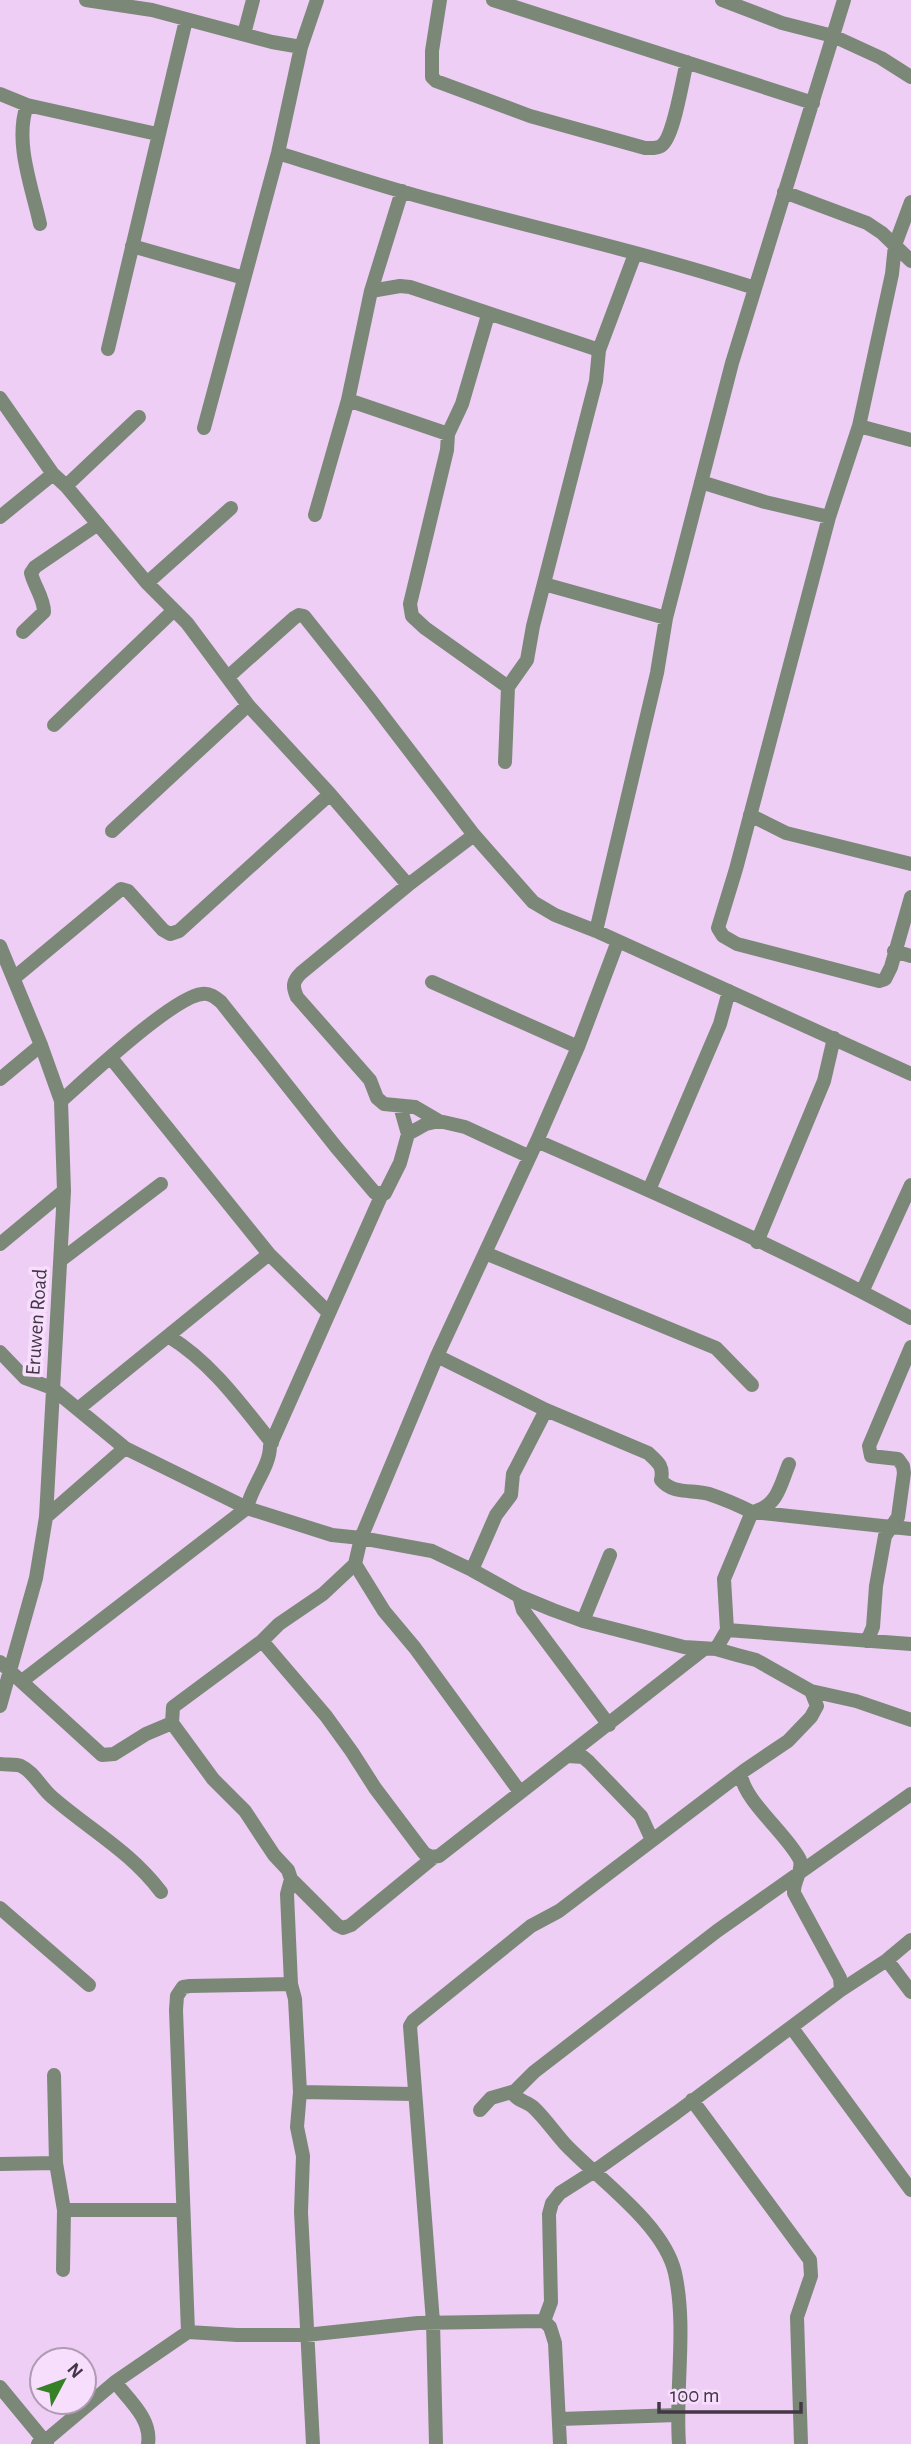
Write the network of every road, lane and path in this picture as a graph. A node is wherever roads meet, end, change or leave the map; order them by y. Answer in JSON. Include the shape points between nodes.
{"nodes":[{"id":1,"x":86,"y":0,"type":"edge"},
{"id":2,"x":253,"y":0,"type":"edge"},
{"id":3,"x":317,"y":0,"type":"edge"},
{"id":4,"x":440,"y":0,"type":"edge"},
{"id":5,"x":492,"y":0,"type":"edge"},
{"id":6,"x":722,"y":0,"type":"edge"},
{"id":7,"x":844,"y":0,"type":"edge"},
{"id":8,"x":153,"y":5,"type":"edge"},
{"id":9,"x":186,"y":20,"type":"junction"},
{"id":10,"x":244,"y":34,"type":"junction"},
{"id":11,"x":833,"y":36,"type":"junction"},
{"id":12,"x":301,"y":47,"type":"junction"},
{"id":13,"x":687,"y":62,"type":"junction"},
{"id":14,"x":911,"y":77,"type":"edge"},
{"id":15,"x":0,"y":94,"type":"edge"},
{"id":16,"x":813,"y":103,"type":"junction"},
{"id":17,"x":27,"y":105,"type":"junction"},
{"id":18,"x":157,"y":134,"type":"junction"},
{"id":19,"x":278,"y":153,"type":"junction"},
{"id":20,"x":402,"y":191,"type":"junction"},
{"id":21,"x":784,"y":192,"type":"junction"},
{"id":22,"x":911,"y":202,"type":"edge"},
{"id":23,"x":40,"y":224,"type":"dead end"},
{"id":24,"x":895,"y":245,"type":"junction"},
{"id":25,"x":132,"y":246,"type":"junction"},
{"id":26,"x":635,"y":254,"type":"junction"},
{"id":27,"x":911,"y":261,"type":"edge"},
{"id":28,"x":378,"y":268,"type":"junction"},
{"id":29,"x":244,"y":278,"type":"junction"},
{"id":30,"x":400,"y":286,"type":"junction"},
{"id":31,"x":755,"y":288,"type":"junction"},
{"id":32,"x":371,"y":292,"type":"junction"},
{"id":33,"x":488,"y":315,"type":"junction"},
{"id":34,"x":108,"y":349,"type":"dead end"},
{"id":35,"x":599,"y":350,"type":"junction"},
{"id":36,"x":0,"y":398,"type":"edge"},
{"id":37,"x":348,"y":400,"type":"junction"},
{"id":38,"x":139,"y":417,"type":"dead end"},
{"id":39,"x":859,"y":426,"type":"junction"},
{"id":40,"x":204,"y":428,"type":"dead end"},
{"id":41,"x":448,"y":434,"type":"junction"},
{"id":42,"x":911,"y":440,"type":"edge"},
{"id":43,"x":53,"y":474,"type":"junction"},
{"id":44,"x":701,"y":482,"type":"junction"},
{"id":45,"x":66,"y":486,"type":"junction"},
{"id":46,"x":231,"y":508,"type":"dead end"},
{"id":47,"x":316,"y":515,"type":"dead end"},
{"id":48,"x":0,"y":517,"type":"edge"},
{"id":49,"x":829,"y":517,"type":"junction"},
{"id":50,"x":98,"y":524,"type":"junction"},
{"id":51,"x":147,"y":583,"type":"junction"},
{"id":52,"x":544,"y":584,"type":"junction"},
{"id":53,"x":173,"y":611,"type":"junction"},
{"id":54,"x":666,"y":618,"type":"junction"},
{"id":55,"x":23,"y":632,"type":"dead end"},
{"id":56,"x":228,"y":677,"type":"junction"},
{"id":57,"x":508,"y":687,"type":"junction"},
{"id":58,"x":248,"y":705,"type":"junction"},
{"id":59,"x":54,"y":725,"type":"dead end"},
{"id":60,"x":505,"y":762,"type":"dead end"},
{"id":61,"x":330,"y":794,"type":"junction"},
{"id":62,"x":750,"y":816,"type":"junction"},
{"id":63,"x":112,"y":831,"type":"dead end"},
{"id":64,"x":474,"y":835,"type":"junction"},
{"id":65,"x":911,"y":864,"type":"edge"},
{"id":66,"x":408,"y":885,"type":"junction"},
{"id":67,"x":911,"y":897,"type":"edge"},
{"id":68,"x":596,"y":931,"type":"junction"},
{"id":69,"x":618,"y":941,"type":"junction"},
{"id":70,"x":0,"y":946,"type":"edge"},
{"id":71,"x":894,"y":951,"type":"junction"},
{"id":72,"x":911,"y":956,"type":"edge"},
{"id":73,"x":14,"y":978,"type":"junction"},
{"id":74,"x":432,"y":982,"type":"dead end"},
{"id":75,"x":729,"y":991,"type":"junction"},
{"id":76,"x":834,"y":1038,"type":"junction"},
{"id":77,"x":41,"y":1045,"type":"junction"},
{"id":78,"x":578,"y":1047,"type":"junction"},
{"id":79,"x":111,"y":1058,"type":"junction"},
{"id":80,"x":911,"y":1074,"type":"edge"},
{"id":81,"x":0,"y":1079,"type":"edge"},
{"id":82,"x":61,"y":1101,"type":"junction"},
{"id":83,"x":400,"y":1107,"type":"junction"},
{"id":84,"x":439,"y":1121,"type":"junction"},
{"id":85,"x":408,"y":1134,"type":"junction"},
{"id":86,"x":537,"y":1141,"type":"junction"},
{"id":87,"x":528,"y":1156,"type":"junction"},
{"id":88,"x":161,"y":1184,"type":"dead end"},
{"id":89,"x":911,"y":1185,"type":"edge"},
{"id":90,"x":649,"y":1190,"type":"junction"},
{"id":91,"x":64,"y":1191,"type":"junction"},
{"id":92,"x":382,"y":1194,"type":"junction"},
{"id":93,"x":757,"y":1242,"type":"junction"},
{"id":94,"x":0,"y":1244,"type":"edge"},
{"id":95,"x":485,"y":1253,"type":"junction"},
{"id":96,"x":269,"y":1254,"type":"junction"},
{"id":97,"x":61,"y":1260,"type":"junction"},
{"id":98,"x":862,"y":1292,"type":"junction"},
{"id":99,"x":329,"y":1313,"type":"junction"},
{"id":100,"x":911,"y":1318,"type":"edge"},
{"id":101,"x":167,"y":1336,"type":"junction"},
{"id":102,"x":911,"y":1347,"type":"edge"},
{"id":103,"x":0,"y":1352,"type":"edge"},
{"id":104,"x":437,"y":1356,"type":"junction"},
{"id":105,"x":752,"y":1385,"type":"dead end"},
{"id":106,"x":52,"y":1388,"type":"junction"},
{"id":107,"x":78,"y":1409,"type":"junction"},
{"id":108,"x":546,"y":1410,"type":"junction"},
{"id":109,"x":272,"y":1443,"type":"junction"},
{"id":110,"x":125,"y":1448,"type":"junction"},
{"id":111,"x":789,"y":1464,"type":"dead end"},
{"id":112,"x":247,"y":1508,"type":"junction"},
{"id":113,"x":752,"y":1512,"type":"junction"},
{"id":114,"x":46,"y":1517,"type":"junction"},
{"id":115,"x":891,"y":1527,"type":"junction"},
{"id":116,"x":911,"y":1529,"type":"edge"},
{"id":117,"x":361,"y":1538,"type":"junction"},
{"id":118,"x":610,"y":1555,"type":"dead end"},
{"id":119,"x":355,"y":1564,"type":"junction"},
{"id":120,"x":472,"y":1570,"type":"junction"},
{"id":121,"x":519,"y":1596,"type":"junction"},
{"id":122,"x":583,"y":1621,"type":"junction"},
{"id":123,"x":727,"y":1630,"type":"junction"},
{"id":124,"x":262,"y":1641,"type":"junction"},
{"id":125,"x":867,"y":1641,"type":"junction"},
{"id":126,"x":911,"y":1644,"type":"edge"},
{"id":127,"x":710,"y":1649,"type":"junction"},
{"id":128,"x":5,"y":1665,"type":"edge"},
{"id":129,"x":22,"y":1681,"type":"junction"},
{"id":130,"x":811,"y":1691,"type":"junction"},
{"id":131,"x":1,"y":1700,"type":"edge"},
{"id":132,"x":911,"y":1720,"type":"edge"},
{"id":133,"x":172,"y":1723,"type":"junction"},
{"id":134,"x":609,"y":1725,"type":"junction"},
{"id":135,"x":568,"y":1756,"type":"junction"},
{"id":136,"x":0,"y":1764,"type":"edge"},
{"id":137,"x":741,"y":1774,"type":"junction"},
{"id":138,"x":520,"y":1792,"type":"junction"},
{"id":139,"x":911,"y":1794,"type":"edge"},
{"id":140,"x":652,"y":1840,"type":"junction"},
{"id":141,"x":434,"y":1857,"type":"junction"},
{"id":142,"x":799,"y":1876,"type":"junction"},
{"id":143,"x":291,"y":1879,"type":"junction"},
{"id":144,"x":161,"y":1892,"type":"dead end"},
{"id":145,"x":0,"y":1908,"type":"edge"},
{"id":146,"x":911,"y":1940,"type":"edge"},
{"id":147,"x":887,"y":1960,"type":"junction"},
{"id":148,"x":291,"y":1983,"type":"junction"},
{"id":149,"x":841,"y":1984,"type":"junction"},
{"id":150,"x":89,"y":1985,"type":"dead end"},
{"id":151,"x":911,"y":1992,"type":"edge"},
{"id":152,"x":792,"y":2028,"type":"junction"},
{"id":153,"x":54,"y":2076,"type":"dead end"},
{"id":154,"x":515,"y":2091,"type":"junction"},
{"id":155,"x":300,"y":2092,"type":"junction"},
{"id":156,"x":414,"y":2094,"type":"junction"},
{"id":157,"x":692,"y":2100,"type":"junction"},
{"id":158,"x":480,"y":2110,"type":"dead end"},
{"id":159,"x":0,"y":2164,"type":"edge"},
{"id":160,"x":57,"y":2164,"type":"junction"},
{"id":161,"x":593,"y":2172,"type":"junction"},
{"id":162,"x":911,"y":2190,"type":"edge"},
{"id":163,"x":64,"y":2210,"type":"junction"},
{"id":164,"x":183,"y":2210,"type":"junction"},
{"id":165,"x":63,"y":2270,"type":"dead end"},
{"id":166,"x":544,"y":2321,"type":"junction"},
{"id":167,"x":433,"y":2322,"type":"junction"},
{"id":168,"x":188,"y":2332,"type":"junction"},
{"id":169,"x":306,"y":2335,"type":"junction"},
{"id":170,"x":115,"y":2382,"type":"junction"},
{"id":171,"x":0,"y":2386,"type":"edge"},
{"id":172,"x":677,"y":2416,"type":"junction"},
{"id":173,"x":560,"y":2419,"type":"junction"},
{"id":174,"x":43,"y":2443,"type":"edge"},
{"id":175,"x":148,"y":2444,"type":"edge"},
{"id":176,"x":313,"y":2444,"type":"edge"},
{"id":177,"x":436,"y":2444,"type":"edge"},
{"id":178,"x":560,"y":2444,"type":"edge"},
{"id":179,"x":679,"y":2444,"type":"edge"},
{"id":180,"x":801,"y":2444,"type":"edge"}],
"edges":[{"from":1,"to":8,"type":"street"},
{"from":2,"to":10,"type":"street"},
{"from":3,"to":12,"type":"street"},
{"from":4,"to":13,"type":"street","via":[[431,65],[436,81],[530,116],[645,148],[663,145],[670,134]]},
{"from":5,"to":13,"type":"street"},
{"from":6,"to":11,"type":"street"},
{"from":7,"to":11,"type":"street"},
{"from":8,"to":9,"type":"street"},
{"from":9,"to":10,"type":"street"},
{"from":9,"to":18,"type":"street"},
{"from":10,"to":12,"type":"street"},
{"from":11,"to":14,"type":"street"},
{"from":11,"to":16,"type":"street"},
{"from":12,"to":19,"type":"street"},
{"from":13,"to":16,"type":"street"},
{"from":15,"to":17,"type":"street"},
{"from":16,"to":21,"type":"street"},
{"from":17,"to":18,"type":"street"},
{"from":17,"to":23,"type":"street","via":[[21,135]]},
{"from":18,"to":25,"type":"street"},
{"from":19,"to":20,"type":"street"},
{"from":19,"to":29,"type":"street"},
{"from":20,"to":26,"type":"street"},
{"from":20,"to":28,"type":"street"},
{"from":21,"to":24,"type":"street","via":[[867,223]]},
{"from":21,"to":31,"type":"street"},
{"from":22,"to":24,"type":"street"},
{"from":24,"to":27,"type":"street"},
{"from":24,"to":39,"type":"street"},
{"from":25,"to":29,"type":"street"},
{"from":25,"to":34,"type":"street"},
{"from":26,"to":31,"type":"street"},
{"from":26,"to":35,"type":"street"},
{"from":28,"to":30,"type":"street"},
{"from":28,"to":32,"type":"street"},
{"from":29,"to":40,"type":"street"},
{"from":30,"to":32,"type":"street"},
{"from":30,"to":33,"type":"street"},
{"from":31,"to":44,"type":"street"},
{"from":32,"to":37,"type":"street"},
{"from":33,"to":35,"type":"street"},
{"from":33,"to":41,"type":"street","via":[[462,404]]},
{"from":35,"to":52,"type":"street","via":[[596,381]]},
{"from":36,"to":43,"type":"street"},
{"from":37,"to":41,"type":"street"},
{"from":37,"to":47,"type":"street"},
{"from":38,"to":45,"type":"street"},
{"from":39,"to":42,"type":"street"},
{"from":39,"to":49,"type":"street"},
{"from":41,"to":57,"type":"street","via":[[410,604],[412,616]]},
{"from":43,"to":45,"type":"street"},
{"from":43,"to":48,"type":"street"},
{"from":44,"to":49,"type":"street"},
{"from":44,"to":54,"type":"street"},
{"from":45,"to":50,"type":"street"},
{"from":46,"to":51,"type":"street"},
{"from":49,"to":62,"type":"street"},
{"from":50,"to":51,"type":"street"},
{"from":50,"to":55,"type":"street","via":[[35,567],[33,579],[44,612]]},
{"from":51,"to":53,"type":"street"},
{"from":52,"to":54,"type":"street"},
{"from":52,"to":57,"type":"street","via":[[527,660]]},
{"from":53,"to":56,"type":"street"},
{"from":53,"to":59,"type":"street"},
{"from":54,"to":68,"type":"street"},
{"from":56,"to":58,"type":"street"},
{"from":56,"to":64,"type":"street","via":[[294,618],[304,617]]},
{"from":57,"to":60,"type":"street"},
{"from":58,"to":61,"type":"street"},
{"from":58,"to":63,"type":"street"},
{"from":61,"to":66,"type":"street"},
{"from":61,"to":73,"type":"street","via":[[179,931],[170,934],[163,930],[121,889]]},
{"from":62,"to":65,"type":"street","via":[[786,833]]},
{"from":62,"to":71,"type":"street","via":[[720,919],[718,928],[723,936],[737,944],[879,981],[886,979]]},
{"from":64,"to":66,"type":"street"},
{"from":64,"to":68,"type":"street","via":[[533,902]]},
{"from":66,"to":83,"type":"street","via":[[301,973],[293,988],[370,1080],[377,1098]]},
{"from":67,"to":71,"type":"street"},
{"from":68,"to":69,"type":"street"},
{"from":69,"to":75,"type":"street"},
{"from":69,"to":78,"type":"street"},
{"from":70,"to":73,"type":"street","name":"Eruwen Road"},
{"from":71,"to":72,"type":"street"},
{"from":73,"to":77,"type":"street","name":"Eruwen Road"},
{"from":74,"to":78,"type":"street"},
{"from":75,"to":76,"type":"street"},
{"from":75,"to":90,"type":"street","via":[[720,1024]]},
{"from":76,"to":80,"type":"street"},
{"from":76,"to":93,"type":"street","via":[[824,1081]]},
{"from":77,"to":81,"type":"street"},
{"from":77,"to":82,"type":"street","name":"Eruwen Road"},
{"from":78,"to":86,"type":"street"},
{"from":79,"to":82,"type":"street"},
{"from":79,"to":92,"type":"street","via":[[172,1007],[201,994],[214,996],[375,1193]]},
{"from":79,"to":96,"type":"street"},
{"from":82,"to":91,"type":"street","name":"Eruwen Road"},
{"from":83,"to":84,"type":"street","via":[[415,1107]]},
{"from":83,"to":85,"type":"street"},
{"from":84,"to":85,"type":"street"},
{"from":84,"to":87,"type":"street","via":[[465,1127]]},
{"from":85,"to":92,"type":"street","via":[[400,1163]]},
{"from":86,"to":87,"type":"street"},
{"from":86,"to":90,"type":"street"},
{"from":87,"to":95,"type":"street"},
{"from":88,"to":97,"type":"street"},
{"from":89,"to":98,"type":"street"},
{"from":90,"to":93,"type":"street"},
{"from":91,"to":94,"type":"street"},
{"from":91,"to":97,"type":"street","name":"Eruwen Road"},
{"from":92,"to":99,"type":"street"},
{"from":93,"to":98,"type":"street"},
{"from":95,"to":104,"type":"street"},
{"from":95,"to":105,"type":"street","via":[[716,1348]]},
{"from":96,"to":99,"type":"street"},
{"from":96,"to":101,"type":"street"},
{"from":97,"to":106,"type":"street","name":"Eruwen Road"},
{"from":98,"to":100,"type":"street"},
{"from":99,"to":109,"type":"street"},
{"from":101,"to":107,"type":"street"},
{"from":101,"to":109,"type":"street","via":[[207,1366]]},
{"from":102,"to":115,"type":"street","via":[[869,1446],[871,1456],[898,1459],[903,1466],[898,1517]]},
{"from":103,"to":106,"type":"street","via":[[25,1378]]},
{"from":104,"to":108,"type":"street"},
{"from":104,"to":117,"type":"street"},
{"from":106,"to":107,"type":"street"},
{"from":106,"to":114,"type":"street","name":"Eruwen Road"},
{"from":107,"to":110,"type":"street"},
{"from":108,"to":113,"type":"street","via":[[648,1453],[660,1463],[666,1486],[705,1493]]},
{"from":108,"to":120,"type":"street","via":[[513,1474],[511,1495],[496,1514]]},
{"from":109,"to":112,"type":"street"},
{"from":110,"to":112,"type":"street"},
{"from":110,"to":114,"type":"street"},
{"from":111,"to":113,"type":"street","via":[[773,1503]]},
{"from":112,"to":117,"type":"street","via":[[332,1535]]},
{"from":112,"to":129,"type":"street"},
{"from":113,"to":115,"type":"street"},
{"from":113,"to":123,"type":"street","via":[[724,1579]]},
{"from":114,"to":128,"type":"street","name":"Eruwen Road","via":[[36,1578]]},
{"from":115,"to":116,"type":"street"},
{"from":115,"to":125,"type":"street"},
{"from":117,"to":119,"type":"street"},
{"from":117,"to":120,"type":"street","via":[[432,1551]]},
{"from":118,"to":122,"type":"street"},
{"from":119,"to":124,"type":"street"},
{"from":119,"to":138,"type":"street","via":[[384,1611]]},
{"from":120,"to":121,"type":"street"},
{"from":121,"to":122,"type":"street"},
{"from":121,"to":134,"type":"street","via":[[523,1610]]},
{"from":122,"to":127,"type":"street","via":[[684,1647]]},
{"from":123,"to":125,"type":"street"},
{"from":123,"to":127,"type":"street"},
{"from":124,"to":133,"type":"street","via":[[173,1707]]},
{"from":124,"to":141,"type":"street","via":[[326,1716],[424,1853]]},
{"from":125,"to":126,"type":"street"},
{"from":127,"to":130,"type":"street","via":[[756,1661]]},
{"from":127,"to":134,"type":"street"},
{"from":128,"to":129,"type":"street"},
{"from":128,"to":131,"type":"street","name":"Eruwen Road"},
{"from":129,"to":133,"type":"street","via":[[102,1755],[114,1754]]},
{"from":130,"to":132,"type":"street"},
{"from":130,"to":137,"type":"street","via":[[817,1706],[811,1717],[788,1741]]},
{"from":133,"to":143,"type":"street","via":[[250,1819]]},
{"from":134,"to":135,"type":"street"},
{"from":135,"to":138,"type":"street"},
{"from":135,"to":140,"type":"street","via":[[583,1756],[640,1816]]},
{"from":136,"to":144,"type":"street","via":[[20,1766],[33,1775],[68,1811],[128,1855]]},
{"from":137,"to":140,"type":"street"},
{"from":137,"to":142,"type":"street","via":[[754,1800],[797,1854]]},
{"from":138,"to":141,"type":"street"},
{"from":139,"to":142,"type":"street"},
{"from":140,"to":156,"type":"street","via":[[559,1911],[531,1926],[413,2021]]},
{"from":141,"to":143,"type":"street","via":[[343,1928]]},
{"from":142,"to":149,"type":"street","via":[[794,1893]]},
{"from":142,"to":154,"type":"street","via":[[717,1931]]},
{"from":143,"to":148,"type":"street","via":[[287,1894]]},
{"from":145,"to":150,"type":"street"},
{"from":146,"to":147,"type":"street"},
{"from":147,"to":149,"type":"street","via":[[859,1979]]},
{"from":147,"to":151,"type":"street"},
{"from":148,"to":155,"type":"street"},
{"from":148,"to":164,"type":"street","via":[[190,1986],[177,1996]]},
{"from":149,"to":152,"type":"street"},
{"from":152,"to":157,"type":"street"},
{"from":152,"to":162,"type":"street"},
{"from":153,"to":160,"type":"street"},
{"from":154,"to":158,"type":"street","via":[[491,2098]]},
{"from":154,"to":161,"type":"street"},
{"from":155,"to":156,"type":"street"},
{"from":155,"to":169,"type":"street","via":[[297,2127],[303,2155]]},
{"from":156,"to":167,"type":"street"},
{"from":157,"to":161,"type":"street"},
{"from":157,"to":180,"type":"street","via":[[810,2260],[811,2276],[797,2317]]},
{"from":159,"to":160,"type":"street"},
{"from":160,"to":163,"type":"street"},
{"from":161,"to":166,"type":"street","via":[[552,2203],[551,2302]]},
{"from":161,"to":172,"type":"street","via":[[660,2240],[675,2272],[679,2305]]},
{"from":163,"to":164,"type":"street"},
{"from":163,"to":165,"type":"street"},
{"from":164,"to":168,"type":"street"},
{"from":166,"to":167,"type":"street"},
{"from":166,"to":173,"type":"street","via":[[555,2343]]},
{"from":167,"to":169,"type":"street"},
{"from":167,"to":177,"type":"street"},
{"from":168,"to":169,"type":"street"},
{"from":168,"to":170,"type":"street"},
{"from":169,"to":176,"type":"street"},
{"from":170,"to":174,"type":"street"},
{"from":170,"to":175,"type":"street","via":[[142,2416]]},
{"from":171,"to":174,"type":"street"},
{"from":172,"to":173,"type":"street"},
{"from":172,"to":179,"type":"street"},
{"from":173,"to":178,"type":"street"}]}
